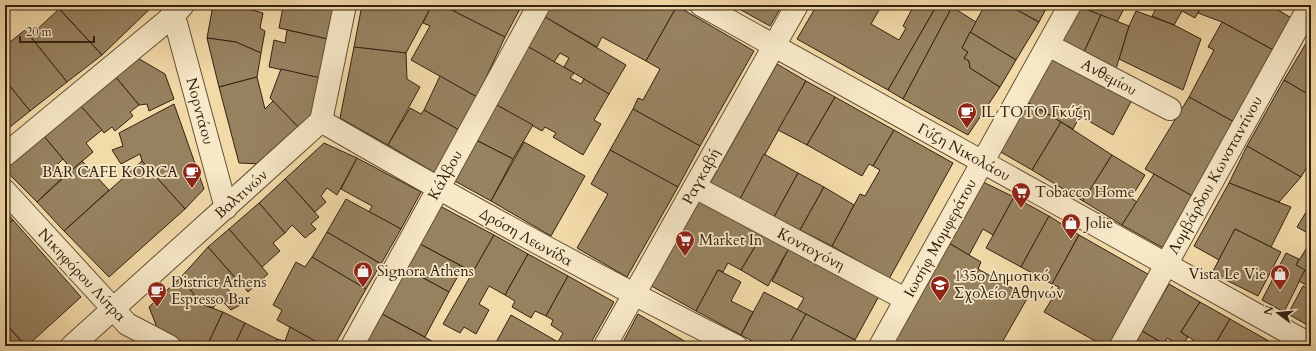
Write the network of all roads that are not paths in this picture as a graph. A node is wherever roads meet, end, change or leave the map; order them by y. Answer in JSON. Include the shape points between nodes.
{"nodes":[{"id":1,"x":345,"y":5,"type":"edge"},
{"id":2,"x":539,"y":5,"type":"edge"},
{"id":3,"x":701,"y":5,"type":"edge"},
{"id":4,"x":797,"y":5,"type":"edge"},
{"id":5,"x":1070,"y":5,"type":"edge"},
{"id":6,"x":1310,"y":5,"type":"edge"},
{"id":7,"x":176,"y":8,"type":"edge"},
{"id":8,"x":1048,"y":44,"type":"junction"},
{"id":9,"x":774,"y":46,"type":"junction"},
{"id":10,"x":1170,"y":109,"type":"dead end"},
{"id":11,"x":321,"y":121,"type":"junction"},
{"id":12,"x":5,"y":155,"type":"edge"},
{"id":13,"x":982,"y":162,"type":"junction"},
{"id":14,"x":695,"y":187,"type":"junction"},
{"id":15,"x":438,"y":189,"type":"junction"},
{"id":16,"x":5,"y":191,"type":"edge"},
{"id":17,"x":226,"y":208,"type":"junction"},
{"id":18,"x":1166,"y":264,"type":"junction"},
{"id":19,"x":634,"y":295,"type":"junction"},
{"id":20,"x":906,"y":299,"type":"junction"},
{"id":21,"x":114,"y":310,"type":"junction"},
{"id":22,"x":1311,"y":345,"type":"edge"},
{"id":23,"x":72,"y":346,"type":"edge"},
{"id":24,"x":169,"y":346,"type":"edge"},
{"id":25,"x":352,"y":346,"type":"edge"},
{"id":26,"x":605,"y":346,"type":"edge"},
{"id":27,"x":736,"y":346,"type":"edge"},
{"id":28,"x":880,"y":346,"type":"edge"},
{"id":29,"x":1121,"y":346,"type":"edge"}],
"edges":[{"from":1,"to":11,"type":"street"},
{"from":2,"to":15,"type":"street","name":"Κάλβου"},
{"from":3,"to":9,"type":"street","name":"Γύζη Νικολάου"},
{"from":4,"to":9,"type":"street","name":"Ραγκαβή"},
{"from":5,"to":8,"type":"street","name":"Ιωσήφ Μομφεράτου"},
{"from":6,"to":18,"type":"street","name":"Λομβάρδου Κωνσταντίνου"},
{"from":7,"to":12,"type":"street"},
{"from":7,"to":17,"type":"street","name":"Νορντάου"},
{"from":8,"to":10,"type":"street","name":"Ανθεμίου"},
{"from":8,"to":13,"type":"street","name":"Ιωσήφ Μομφεράτου"},
{"from":9,"to":13,"type":"street","name":"Γύζη Νικολάου"},
{"from":9,"to":14,"type":"street","name":"Ραγκαβή"},
{"from":11,"to":15,"type":"street","name":"Δρόση Λεωνίδα"},
{"from":11,"to":17,"type":"street","name":"Βαλτινών"},
{"from":13,"to":18,"type":"street","name":"Γύζη Νικολάου"},
{"from":13,"to":20,"type":"street","name":"Ιωσήφ Μομφεράτου"},
{"from":14,"to":19,"type":"street","name":"Ραγκαβή"},
{"from":14,"to":20,"type":"street","name":"Κοντογόνη"},
{"from":15,"to":19,"type":"street","name":"Δρόση Λεωνίδα"},
{"from":15,"to":25,"type":"street","name":"Κάλβου"},
{"from":16,"to":21,"type":"street","name":"Νικηφόρου Λύτρα"},
{"from":17,"to":21,"type":"street","name":"Βαλτινών"},
{"from":18,"to":22,"type":"street","name":"Γύζη Νικολάου"},
{"from":18,"to":29,"type":"street","name":"Λομβάρδου Κωνσταντίνου"},
{"from":19,"to":26,"type":"street","name":"Ραγκαβή"},
{"from":19,"to":27,"type":"street","name":"Δρόση Λεωνίδα"},
{"from":20,"to":28,"type":"street","name":"Ιωσήφ Μομφεράτου"},
{"from":21,"to":23,"type":"street","name":"Βαλτινών"},
{"from":21,"to":24,"type":"street","name":"Νικηφόρου Λύτρα","via":[[127,324]]}]}
